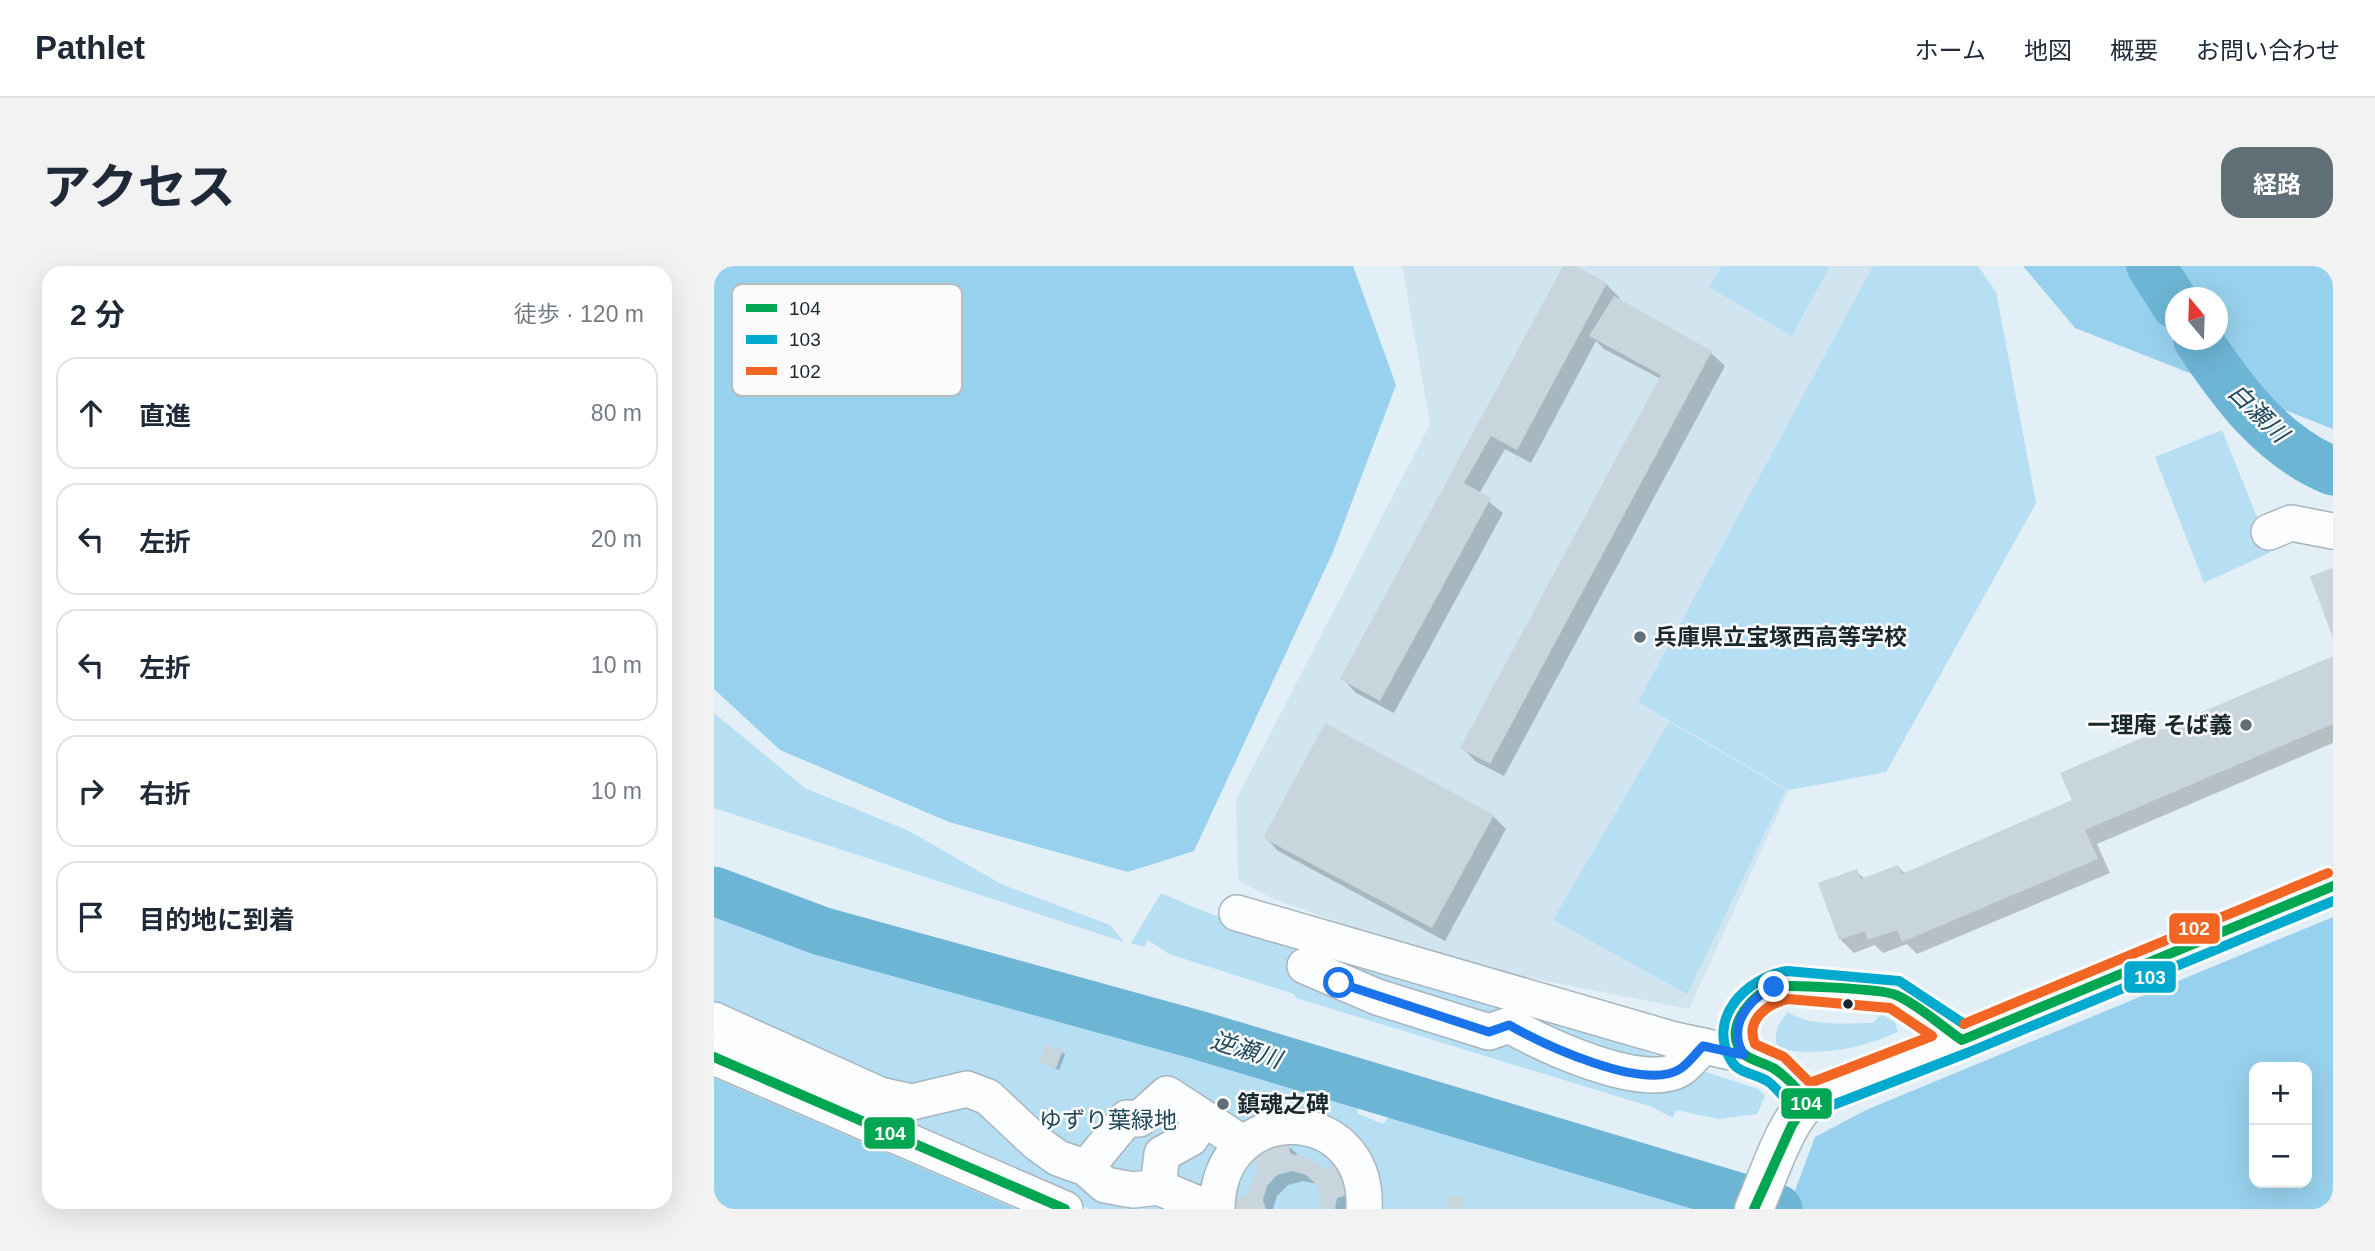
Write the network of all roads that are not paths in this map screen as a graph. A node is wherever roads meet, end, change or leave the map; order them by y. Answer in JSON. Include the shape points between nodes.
{"nodes":[{"id":1,"x":2269,"y":531,"type":"dead end"},
{"id":2,"x":2333,"y":531,"type":"edge"},
{"id":3,"x":2333,"y":886,"type":"edge"},
{"id":4,"x":1237,"y":913,"type":"dead end"},
{"id":5,"x":1305,"y":966,"type":"dead end"},
{"id":6,"x":714,"y":1020,"type":"edge"},
{"id":7,"x":1962,"y":1040,"type":"junction"},
{"id":8,"x":1703,"y":1046,"type":"junction"},
{"id":9,"x":1744,"y":1055,"type":"junction"},
{"id":10,"x":714,"y":1057,"type":"edge"},
{"id":11,"x":1800,"y":1113,"type":"junction"},
{"id":12,"x":1203,"y":1118,"type":"junction"},
{"id":13,"x":1139,"y":1119,"type":"junction"},
{"id":14,"x":1242,"y":1143,"type":"junction"},
{"id":15,"x":1086,"y":1168,"type":"junction"},
{"id":16,"x":1160,"y":1171,"type":"junction"},
{"id":17,"x":1065,"y":1209,"type":"edge"},
{"id":18,"x":1210,"y":1209,"type":"edge"},
{"id":19,"x":1217,"y":1209,"type":"edge"},
{"id":20,"x":1364,"y":1209,"type":"edge"},
{"id":21,"x":1754,"y":1209,"type":"edge"}],
"edges":[{"from":1,"to":2,"type":"street","via":[[2291,523]]},
{"from":3,"to":7,"type":"main road"},
{"from":4,"to":8,"type":"street"},
{"from":5,"to":8,"type":"street","via":[[1377,997],[1489,1032],[1509,1025],[1552,1048],[1637,1074],[1679,1070]]},
{"from":6,"to":15,"type":"street","via":[[880,1095],[912,1101],[967,1089],[988,1097],[1037,1143],[1058,1158]]},
{"from":7,"to":9,"type":"street","via":[[1895,994],[1787,985],[1774,987],[1749,1003],[1736,1037]]},
{"from":7,"to":11,"type":"main road"},
{"from":8,"to":9,"type":"street"},
{"from":9,"to":11,"type":"street","via":[[1776,1069]]},
{"from":10,"to":17,"type":"street"},
{"from":11,"to":21,"type":"main road"},
{"from":12,"to":13,"type":"street","via":[[1167,1094]]},
{"from":12,"to":14,"type":"street"},
{"from":12,"to":16,"type":"street"},
{"from":13,"to":15,"type":"street","via":[[1127,1118]]},
{"from":13,"to":16,"type":"street"},
{"from":14,"to":19,"type":"street","via":[[1217,1187]]},
{"from":14,"to":20,"type":"street","via":[[1266,1129],[1290,1126],[1312,1129],[1335,1140],[1354,1160],[1365,1186]]},
{"from":15,"to":16,"type":"street","via":[[1105,1185],[1133,1190]]},
{"from":16,"to":18,"type":"street"}]}
